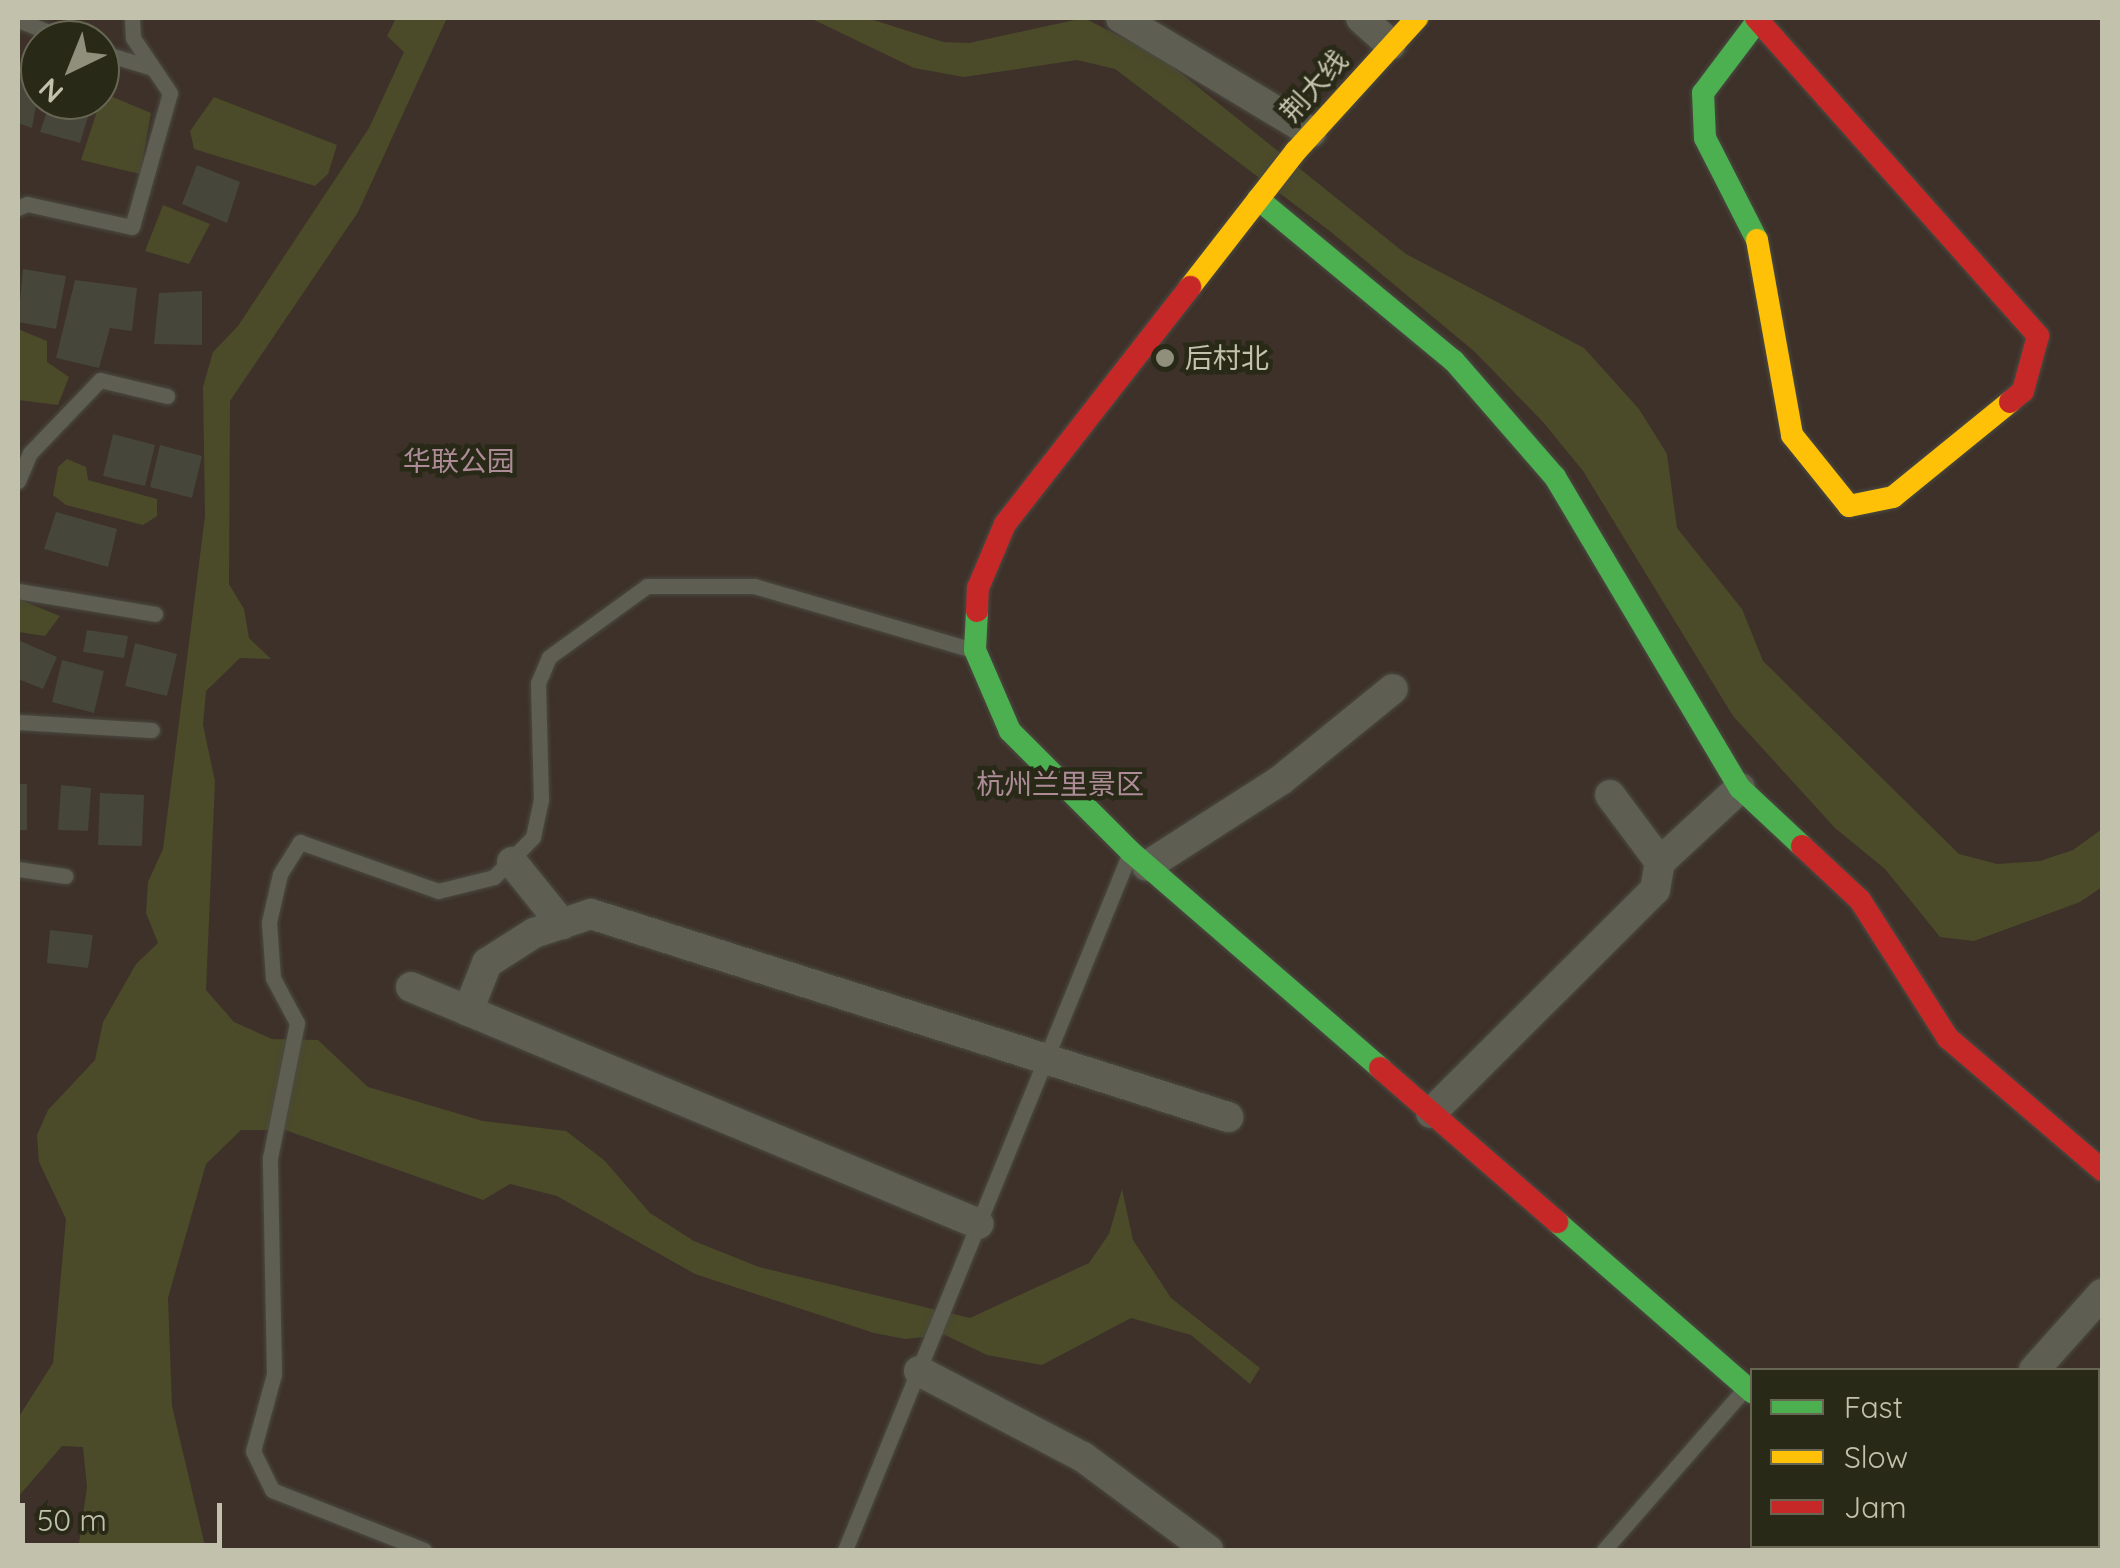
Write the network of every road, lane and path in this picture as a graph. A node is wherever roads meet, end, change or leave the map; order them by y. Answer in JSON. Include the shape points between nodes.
{"nodes":[{"id":1,"x":132,"y":18,"type":"edge"},
{"id":2,"x":1121,"y":18,"type":"edge"},
{"id":3,"x":1361,"y":18,"type":"edge"},
{"id":4,"x":1417,"y":18,"type":"edge"},
{"id":5,"x":1757,"y":19,"type":"edge"},
{"id":6,"x":1391,"y":46,"type":"junction"},
{"id":7,"x":120,"y":59,"type":"edge"},
{"id":8,"x":149,"y":68,"type":"junction"},
{"id":9,"x":1303,"y":142,"type":"junction"},
{"id":10,"x":1258,"y":200,"type":"junction"},
{"id":11,"x":18,"y":208,"type":"edge"},
{"id":12,"x":167,"y":396,"type":"dead end"},
{"id":13,"x":24,"y":451,"type":"edge"},
{"id":14,"x":18,"y":481,"type":"edge"},
{"id":15,"x":18,"y":591,"type":"edge"},
{"id":16,"x":155,"y":614,"type":"dead end"},
{"id":17,"x":975,"y":650,"type":"junction"},
{"id":18,"x":1392,"y":689,"type":"dead end"},
{"id":19,"x":18,"y":722,"type":"edge"},
{"id":20,"x":152,"y":730,"type":"dead end"},
{"id":21,"x":1740,"y":788,"type":"junction"},
{"id":22,"x":1610,"y":795,"type":"dead end"},
{"id":23,"x":1139,"y":859,"type":"junction"},
{"id":24,"x":512,"y":862,"type":"junction"},
{"id":25,"x":1660,"y":862,"type":"junction"},
{"id":26,"x":18,"y":868,"type":"edge"},
{"id":27,"x":64,"y":876,"type":"dead end"},
{"id":28,"x":562,"y":924,"type":"junction"},
{"id":29,"x":411,"y":987,"type":"dead end"},
{"id":30,"x":468,"y":1011,"type":"junction"},
{"id":31,"x":1044,"y":1063,"type":"junction"},
{"id":32,"x":1431,"y":1113,"type":"junction"},
{"id":33,"x":1228,"y":1117,"type":"dead end"},
{"id":34,"x":2102,"y":1170,"type":"edge"},
{"id":35,"x":979,"y":1224,"type":"junction"},
{"id":36,"x":2102,"y":1294,"type":"edge"},
{"id":37,"x":2036,"y":1368,"type":"edge"},
{"id":38,"x":919,"y":1371,"type":"junction"},
{"id":39,"x":1750,"y":1389,"type":"edge"},
{"id":40,"x":424,"y":1550,"type":"edge"},
{"id":41,"x":845,"y":1550,"type":"edge"},
{"id":42,"x":1208,"y":1550,"type":"edge"},
{"id":43,"x":1604,"y":1550,"type":"edge"}],
"edges":[{"from":1,"to":8,"type":"lane"},
{"from":2,"to":9,"type":"street"},
{"from":3,"to":6,"type":"street"},
{"from":4,"to":6,"type":"street","name":"荆大线"},
{"from":5,"to":5,"type":"street","via":[[2038,336],[2023,391],[1892,497],[1864,506],[1850,506],[1792,436],[1764,252],[1705,138],[1704,93]]},
{"from":6,"to":9,"type":"street","name":"荆大线"},
{"from":7,"to":8,"type":"lane"},
{"from":8,"to":11,"type":"lane","via":[[170,92],[132,227],[27,204]]},
{"from":9,"to":10,"type":"street","name":"荆大线"},
{"from":10,"to":17,"type":"street","name":"荆大线","via":[[1005,524],[978,588]]},
{"from":10,"to":21,"type":"street","via":[[1454,361],[1556,476]]},
{"from":12,"to":13,"type":"lane","via":[[100,380]]},
{"from":13,"to":14,"type":"lane"},
{"from":15,"to":16,"type":"lane"},
{"from":17,"to":23,"type":"street","via":[[1010,731]]},
{"from":17,"to":24,"type":"lane","via":[[754,586],[647,586],[549,657],[538,683],[542,800],[533,837]]},
{"from":18,"to":23,"type":"street","via":[[1280,780]]},
{"from":19,"to":20,"type":"lane"},
{"from":21,"to":25,"type":"street"},
{"from":21,"to":34,"type":"street","via":[[1860,900],[1948,1038]]},
{"from":22,"to":25,"type":"street"},
{"from":23,"to":31,"type":"lane"},
{"from":23,"to":32,"type":"street"},
{"from":24,"to":28,"type":"street"},
{"from":24,"to":40,"type":"lane","via":[[472,888],[438,891],[300,842],[280,874],[269,922],[273,978],[296,1022],[270,1158],[274,1374],[253,1452],[272,1490]]},
{"from":25,"to":32,"type":"street","via":[[1655,890]]},
{"from":26,"to":27,"type":"lane"},
{"from":28,"to":30,"type":"street","via":[[487,963]]},
{"from":28,"to":31,"type":"street","via":[[591,914]]},
{"from":29,"to":30,"type":"street"},
{"from":30,"to":35,"type":"street"},
{"from":31,"to":33,"type":"street"},
{"from":31,"to":35,"type":"lane"},
{"from":32,"to":39,"type":"street"},
{"from":35,"to":38,"type":"lane"},
{"from":36,"to":37,"type":"street"},
{"from":38,"to":41,"type":"lane"},
{"from":38,"to":42,"type":"street","via":[[1083,1456]]},
{"from":39,"to":43,"type":"lane"}]}
